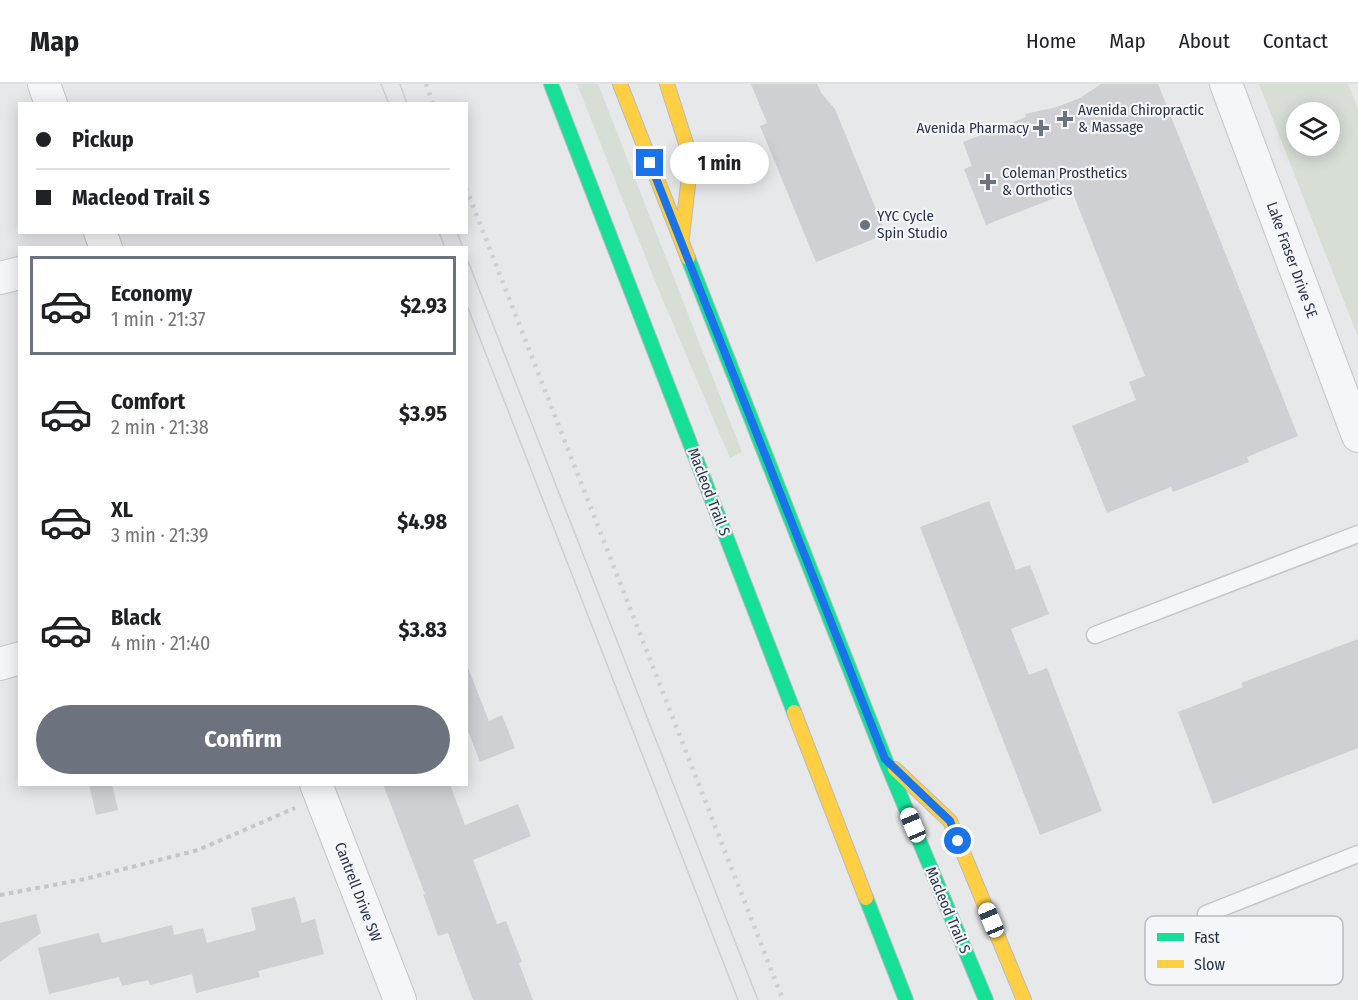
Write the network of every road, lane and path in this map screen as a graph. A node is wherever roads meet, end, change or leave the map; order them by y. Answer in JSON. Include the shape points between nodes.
{"nodes":[{"id":1,"x":44,"y":84,"type":"edge"},
{"id":2,"x":551,"y":84,"type":"edge"},
{"id":3,"x":620,"y":84,"type":"edge"},
{"id":4,"x":667,"y":84,"type":"edge"},
{"id":5,"x":1227,"y":84,"type":"edge"},
{"id":6,"x":50,"y":102,"type":"edge"},
{"id":7,"x":681,"y":242,"type":"junction"},
{"id":8,"x":18,"y":274,"type":"edge"},
{"id":9,"x":0,"y":278,"type":"edge"},
{"id":10,"x":1358,"y":436,"type":"edge"},
{"id":11,"x":1358,"y":534,"type":"edge"},
{"id":12,"x":1095,"y":635,"type":"dead end"},
{"id":13,"x":18,"y":658,"type":"edge"},
{"id":14,"x":0,"y":663,"type":"edge"},
{"id":15,"x":885,"y":759,"type":"junction"},
{"id":16,"x":319,"y":792,"type":"edge"},
{"id":17,"x":1358,"y":854,"type":"edge"},
{"id":18,"x":0,"y":895,"type":"edge"},
{"id":19,"x":1206,"y":914,"type":"dead end"},
{"id":20,"x":400,"y":1000,"type":"edge"},
{"id":21,"x":906,"y":1000,"type":"edge"},
{"id":22,"x":986,"y":1000,"type":"edge"},
{"id":23,"x":1024,"y":1000,"type":"edge"}],
"edges":[{"from":1,"to":6,"type":"street"},
{"from":2,"to":21,"type":"highway","name":"Macleod Trail S"},
{"from":3,"to":7,"type":"highway","name":"Macleod Trail S"},
{"from":4,"to":7,"type":"highway","via":[[691,159]]},
{"from":5,"to":10,"type":"street","name":"Lake Fraser Drive SE"},
{"from":7,"to":15,"type":"highway","name":"Macleod Trail S"},
{"from":8,"to":9,"type":"street"},
{"from":11,"to":12,"type":"lane"},
{"from":13,"to":14,"type":"street"},
{"from":15,"to":22,"type":"highway","name":"Macleod Trail S"},
{"from":15,"to":23,"type":"highway","via":[[950,821]]},
{"from":16,"to":18,"type":"path","via":[[292,810],[198,850],[85,879]]},
{"from":16,"to":20,"type":"street","name":"Cantrell Drive SW"},
{"from":17,"to":19,"type":"lane"}]}
